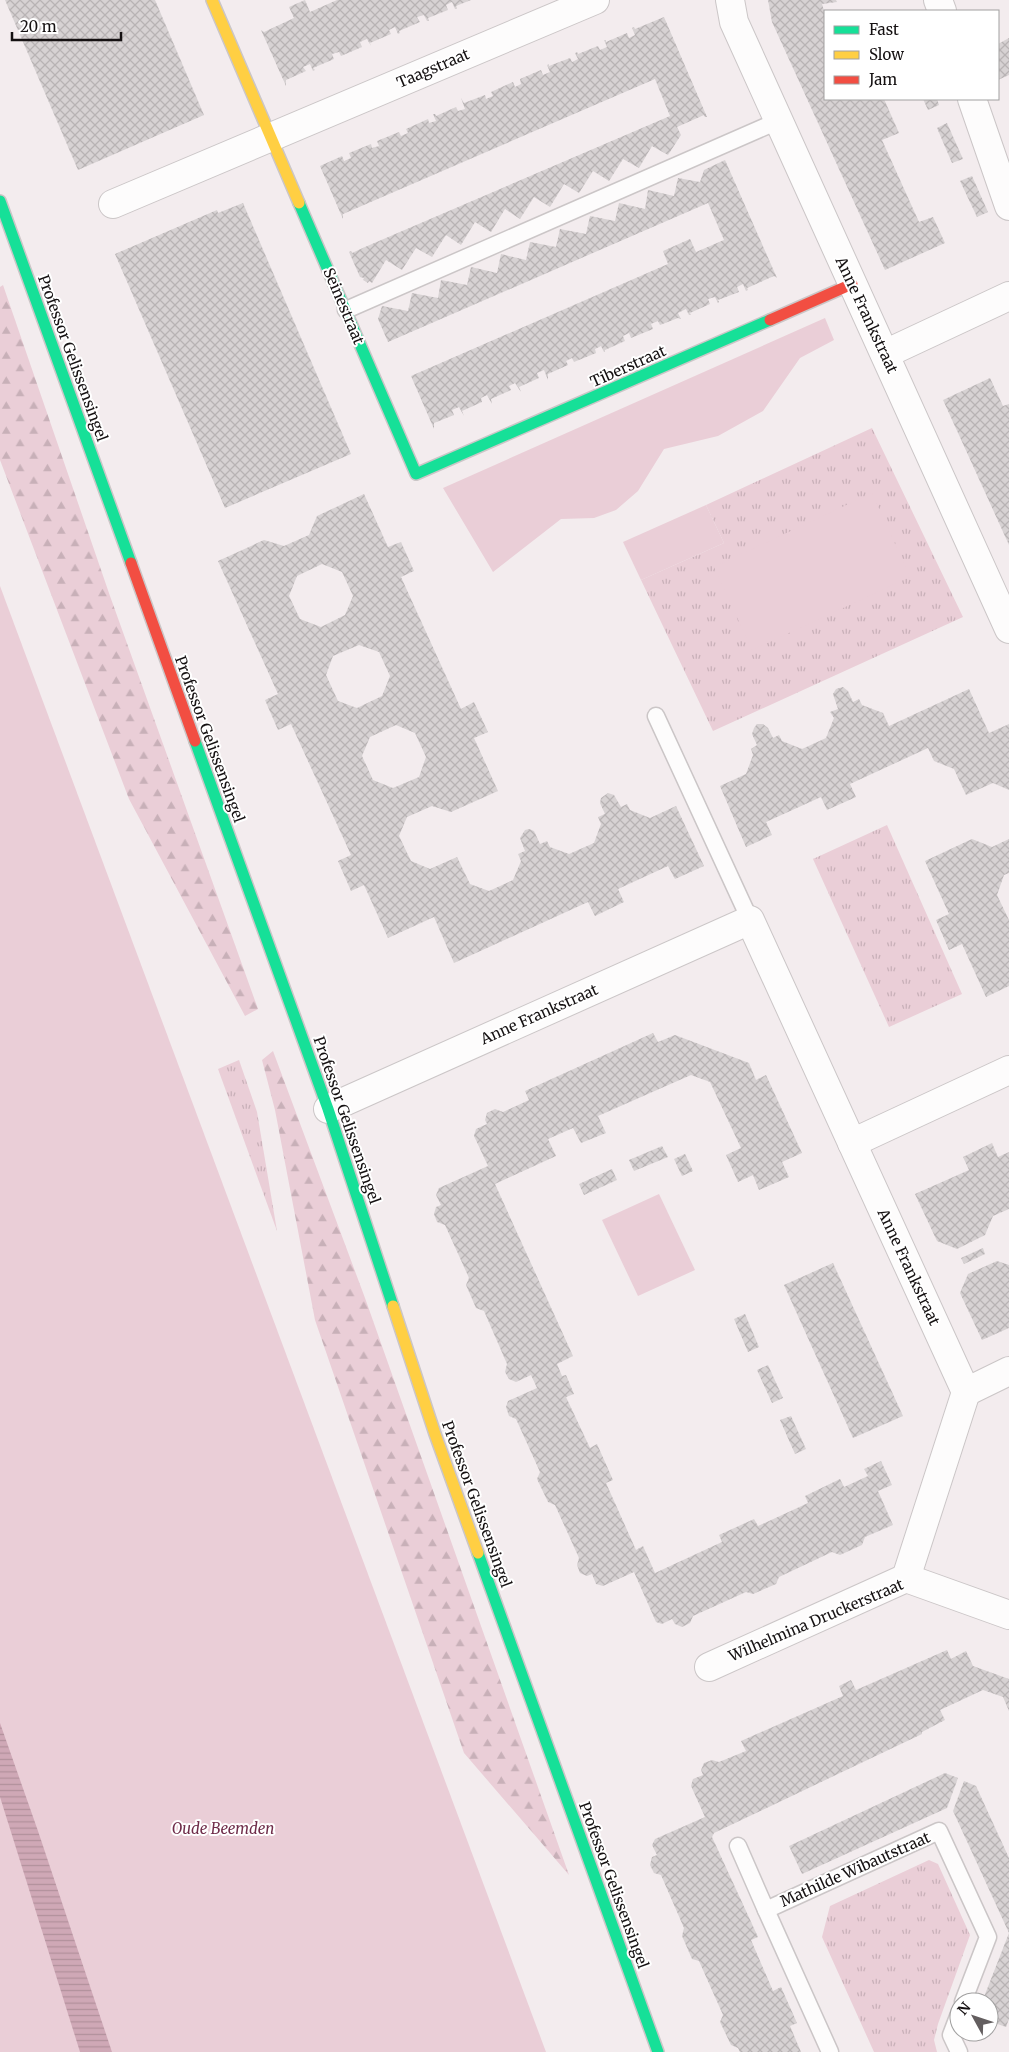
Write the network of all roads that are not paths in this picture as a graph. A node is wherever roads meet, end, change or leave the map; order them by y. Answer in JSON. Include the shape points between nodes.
{"nodes":[{"id":1,"x":212,"y":0,"type":"edge"},
{"id":2,"x":595,"y":0,"type":"edge"},
{"id":3,"x":730,"y":0,"type":"edge"},
{"id":4,"x":972,"y":100,"type":"edge"},
{"id":5,"x":778,"y":121,"type":"junction"},
{"id":6,"x":272,"y":137,"type":"junction"},
{"id":7,"x":0,"y":201,"type":"edge"},
{"id":8,"x":113,"y":204,"type":"dead end"},
{"id":9,"x":1009,"y":206,"type":"edge"},
{"id":10,"x":852,"y":284,"type":"junction"},
{"id":11,"x":1009,"y":296,"type":"edge"},
{"id":12,"x":346,"y":310,"type":"junction"},
{"id":13,"x":885,"y":354,"type":"junction"},
{"id":14,"x":416,"y":474,"type":"joint"},
{"id":15,"x":1009,"y":629,"type":"edge"},
{"id":16,"x":656,"y":716,"type":"dead end"},
{"id":17,"x":750,"y":920,"type":"junction"},
{"id":18,"x":1009,"y":1070,"type":"edge"},
{"id":19,"x":328,"y":1109,"type":"junction"},
{"id":20,"x":852,"y":1142,"type":"junction"},
{"id":21,"x":1009,"y":1371,"type":"edge"},
{"id":22,"x":966,"y":1392,"type":"junction"},
{"id":23,"x":906,"y":1578,"type":"junction"},
{"id":24,"x":1009,"y":1614,"type":"edge"},
{"id":25,"x":709,"y":1667,"type":"dead end"},
{"id":26,"x":738,"y":1846,"type":"dead end"},
{"id":27,"x":766,"y":1910,"type":"junction"},
{"id":28,"x":967,"y":1992,"type":"edge"},
{"id":29,"x":658,"y":2052,"type":"edge"},
{"id":30,"x":830,"y":2052,"type":"edge"}],
"edges":[{"from":1,"to":6,"type":"main road","name":"Seinestraat"},
{"from":2,"to":6,"type":"street","name":"Taagstraat"},
{"from":3,"to":5,"type":"street","name":"Anne Frankstraat","via":[[734,22]]},
{"from":4,"to":9,"type":"street"},
{"from":5,"to":10,"type":"street","name":"Anne Frankstraat"},
{"from":5,"to":12,"type":"lane"},
{"from":6,"to":8,"type":"street"},
{"from":6,"to":12,"type":"main road","name":"Seinestraat"},
{"from":7,"to":19,"type":"main road","name":"Professor Gelissensingel"},
{"from":10,"to":13,"type":"street","name":"Anne Frankstraat"},
{"from":10,"to":14,"type":"main road","name":"Tiberstraat"},
{"from":11,"to":13,"type":"street"},
{"from":12,"to":14,"type":"main road","name":"Seinestraat"},
{"from":13,"to":15,"type":"street","name":"Anne Frankstraat"},
{"from":16,"to":17,"type":"lane","name":"Anne Frankstraat"},
{"from":17,"to":19,"type":"street","name":"Anne Frankstraat"},
{"from":17,"to":20,"type":"street","name":"Anne Frankstraat"},
{"from":18,"to":20,"type":"street"},
{"from":19,"to":29,"type":"main road","name":"Professor Gelissensingel","via":[[435,1434]]},
{"from":20,"to":22,"type":"street","name":"Anne Frankstraat"},
{"from":21,"to":22,"type":"street"},
{"from":22,"to":23,"type":"street"},
{"from":23,"to":24,"type":"street","name":"Wilhelmina Druckerstraat"},
{"from":23,"to":25,"type":"street","name":"Wilhelmina Druckerstraat"},
{"from":26,"to":27,"type":"lane","name":"Mathilde Wibautstraat"},
{"from":27,"to":28,"type":"lane","name":"Mathilde Wibautstraat","via":[[939,1831],[988,1937]]},
{"from":27,"to":30,"type":"lane","name":"Mathilde Wibautstraat"}]}
